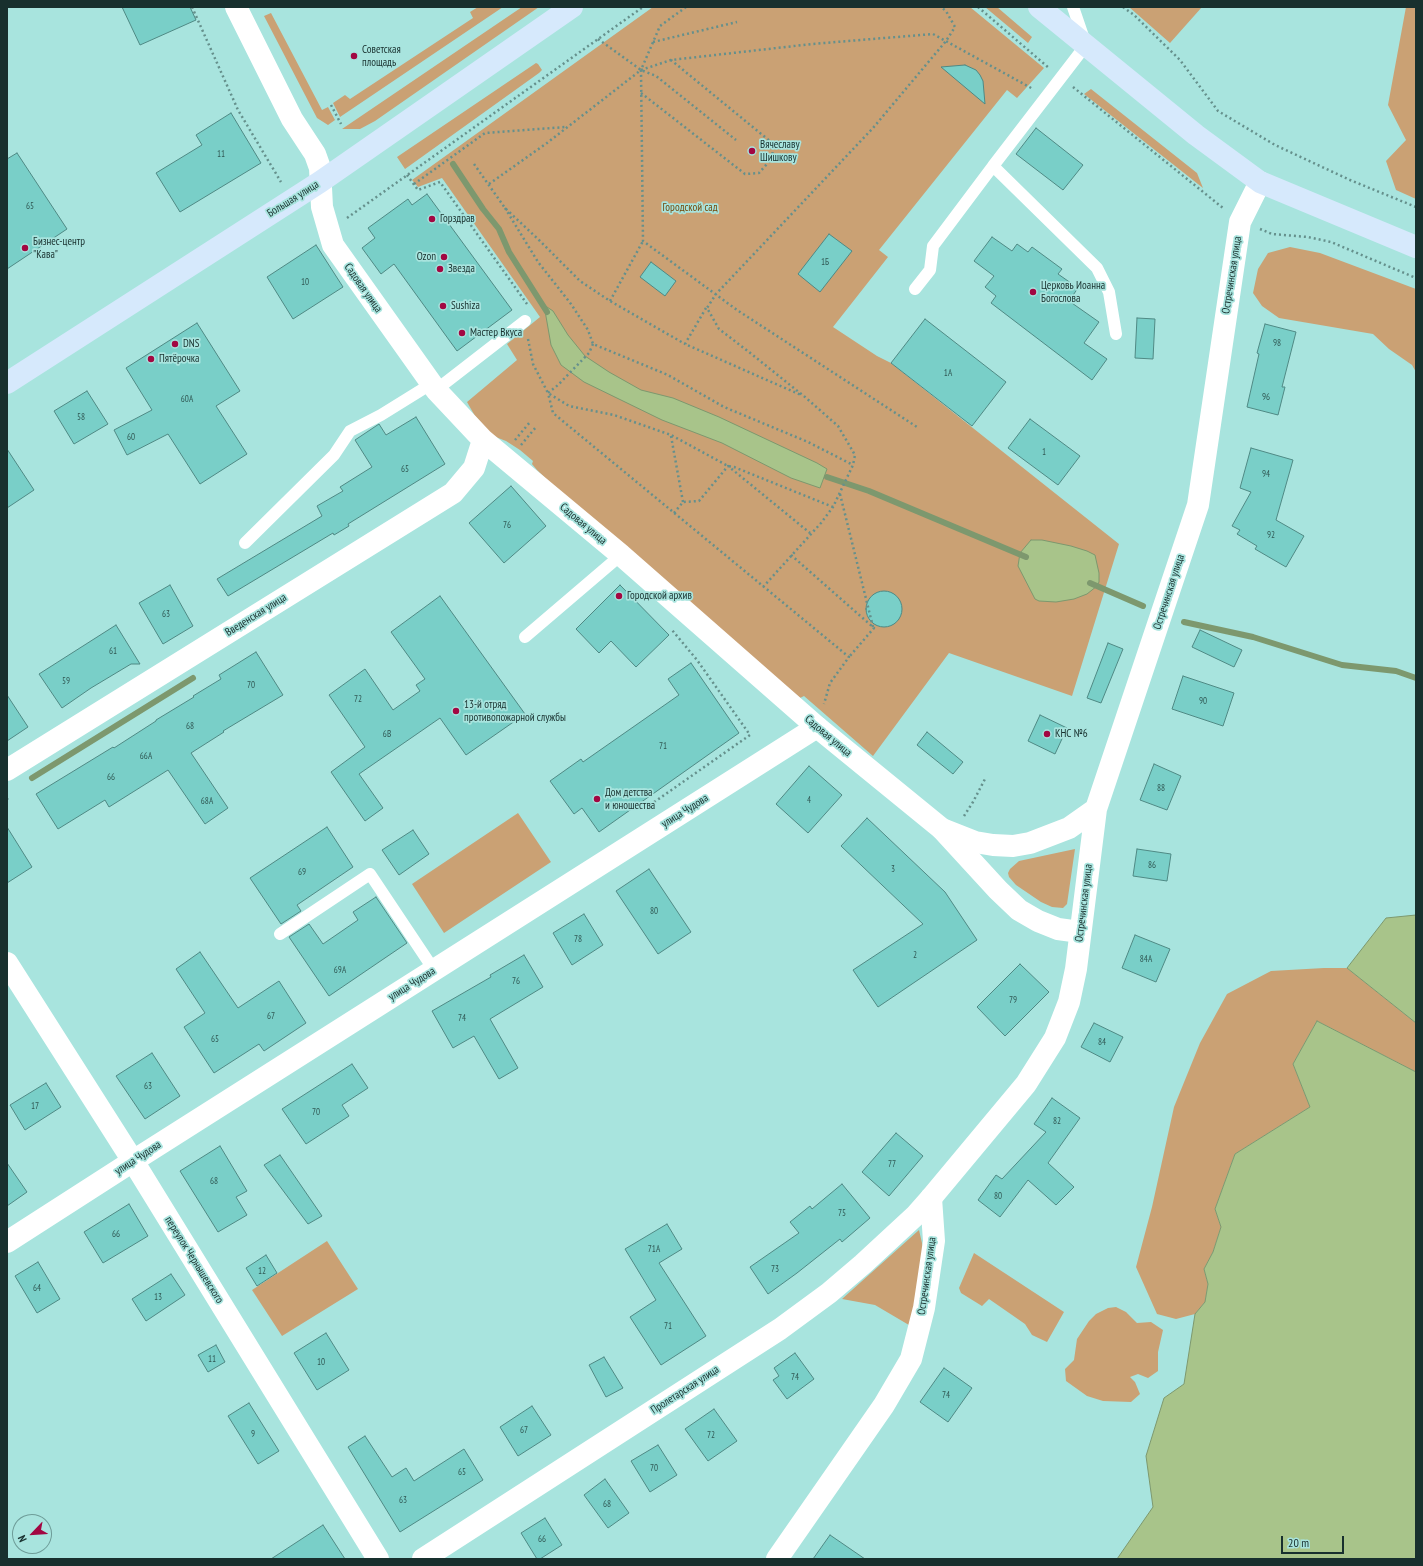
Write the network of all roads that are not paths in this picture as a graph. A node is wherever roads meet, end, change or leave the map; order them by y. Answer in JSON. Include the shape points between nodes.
{"nodes":[{"id":1,"x":236,"y":7,"type":"edge"},
{"id":2,"x":572,"y":7,"type":"edge"},
{"id":3,"x":1039,"y":7,"type":"edge"},
{"id":4,"x":1073,"y":7,"type":"edge"},
{"id":5,"x":1086,"y":45,"type":"junction"},
{"id":6,"x":993,"y":166,"type":"junction"},
{"id":7,"x":320,"y":182,"type":"junction"},
{"id":8,"x":1260,"y":182,"type":"junction"},
{"id":9,"x":1416,"y":247,"type":"edge"},
{"id":10,"x":915,"y":288,"type":"dead end"},
{"id":11,"x":525,"y":321,"type":"road end"},
{"id":12,"x":1116,"y":334,"type":"dead end"},
{"id":13,"x":7,"y":383,"type":"edge"},
{"id":14,"x":433,"y":387,"type":"junction"},
{"id":15,"x":483,"y":440,"type":"junction"},
{"id":16,"x":245,"y":543,"type":"dead end"},
{"id":17,"x":621,"y":555,"type":"junction"},
{"id":18,"x":525,"y":637,"type":"dead end"},
{"id":19,"x":817,"y":727,"type":"junction"},
{"id":20,"x":7,"y":770,"type":"edge"},
{"id":21,"x":1096,"y":809,"type":"junction"},
{"id":22,"x":942,"y":830,"type":"junction"},
{"id":23,"x":1080,"y":932,"type":"junction"},
{"id":24,"x":280,"y":934,"type":"dead end"},
{"id":25,"x":7,"y":963,"type":"edge"},
{"id":26,"x":434,"y":970,"type":"junction"},
{"id":27,"x":133,"y":1161,"type":"junction"},
{"id":28,"x":930,"y":1198,"type":"junction"},
{"id":29,"x":7,"y":1242,"type":"edge"},
{"id":30,"x":378,"y":1559,"type":"edge"},
{"id":31,"x":423,"y":1559,"type":"edge"},
{"id":32,"x":777,"y":1559,"type":"edge"}],
"edges":[{"from":1,"to":7,"type":"street","name":"Садовая улица","via":[[292,119],[314,154],[320,168]]},
{"from":2,"to":7,"type":"main road","name":"Большая улица"},
{"from":3,"to":5,"type":"main road"},
{"from":4,"to":5,"type":"lane"},
{"from":5,"to":6,"type":"lane"},
{"from":5,"to":8,"type":"main road","via":[[1196,135]]},
{"from":6,"to":10,"type":"lane","via":[[933,246],[930,270]]},
{"from":6,"to":12,"type":"lane","via":[[1097,268],[1109,292]]},
{"from":7,"to":13,"type":"main road","name":"Большая улица"},
{"from":7,"to":14,"type":"street","name":"Садовая улица","via":[[322,207],[332,245]]},
{"from":8,"to":9,"type":"main road"},
{"from":8,"to":21,"type":"street","name":"Остречинская улица","via":[[1240,222],[1198,505]]},
{"from":11,"to":14,"type":"lane"},
{"from":14,"to":15,"type":"street","name":"Садовая улица"},
{"from":14,"to":16,"type":"lane","via":[[350,431],[334,455]]},
{"from":15,"to":17,"type":"street","name":"Садовая улица"},
{"from":15,"to":20,"type":"street","name":"Введенская улица","via":[[474,468],[453,493]]},
{"from":17,"to":18,"type":"lane"},
{"from":17,"to":19,"type":"street","name":"Садовая улица"},
{"from":19,"to":22,"type":"street","name":"Садовая улица"},
{"from":19,"to":26,"type":"street","name":"улица Чудова"},
{"from":21,"to":22,"type":"street","name":"Садовая улица","via":[[1069,828],[1030,843],[1013,846],[975,842]]},
{"from":21,"to":23,"type":"street","name":"Остречинская улица"},
{"from":22,"to":23,"type":"street","via":[[1019,910],[1038,921]]},
{"from":23,"to":28,"type":"street","name":"Остречинская улица","via":[[1069,1002],[1055,1038],[1026,1084]]},
{"from":24,"to":26,"type":"lane","via":[[370,874]]},
{"from":25,"to":27,"type":"street","name":"переулок Чернышевского"},
{"from":26,"to":27,"type":"street","name":"улица Чудова"},
{"from":27,"to":29,"type":"street","name":"улица Чудова"},
{"from":27,"to":30,"type":"street","name":"переулок Чернышевского"},
{"from":28,"to":31,"type":"street","name":"Пролетарская улица","via":[[863,1264],[780,1329]]},
{"from":28,"to":32,"type":"street","name":"Остречинская улица","via":[[934,1241],[924,1308],[911,1359],[884,1405]]}]}
